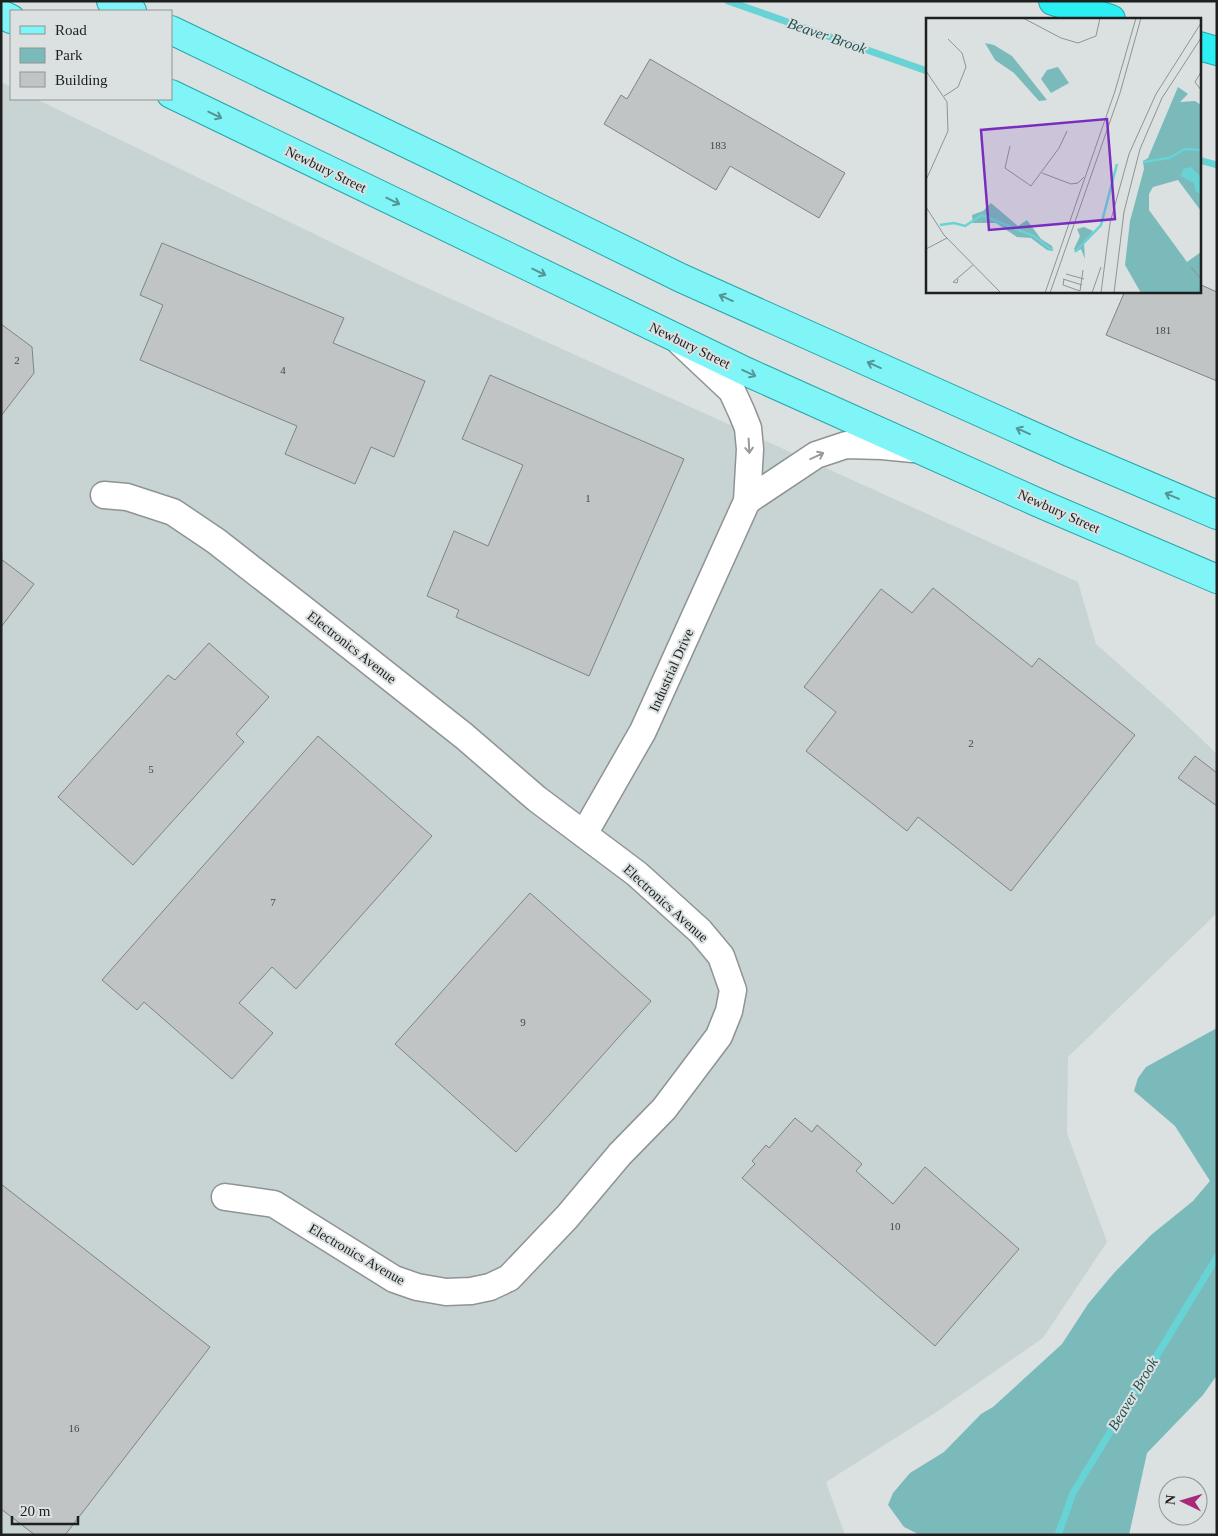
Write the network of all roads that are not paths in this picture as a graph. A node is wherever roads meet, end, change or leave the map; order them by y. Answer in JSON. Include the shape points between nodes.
{"nodes":[{"id":1,"x":111,"y":1,"type":"edge"},
{"id":2,"x":1053,"y":1,"type":"edge"},
{"id":3,"x":130,"y":10,"type":"edge"},
{"id":4,"x":1108,"y":18,"type":"edge"},
{"id":5,"x":172,"y":30,"type":"edge"},
{"id":6,"x":1200,"y":46,"type":"edge"},
{"id":7,"x":1217,"y":51,"type":"edge"},
{"id":8,"x":172,"y":94,"type":"edge"},
{"id":9,"x":675,"y":337,"type":"junction"},
{"id":10,"x":923,"y":451,"type":"junction"},
{"id":11,"x":104,"y":494,"type":"dead end"},
{"id":12,"x":747,"y":501,"type":"junction"},
{"id":13,"x":1217,"y":515,"type":"edge"},
{"id":14,"x":1217,"y":579,"type":"edge"},
{"id":15,"x":584,"y":834,"type":"junction"},
{"id":16,"x":225,"y":1197,"type":"dead end"}],
"edges":[{"from":1,"to":3,"type":"main road"},
{"from":2,"to":4,"type":"highway"},
{"from":13,"to":5,"type":"main road","one_way":true,"via":[[1068,452],[690,282]]},
{"from":6,"to":7,"type":"highway"},
{"from":8,"to":9,"type":"main road","name":"Newbury Street","one_way":true},
{"from":9,"to":10,"type":"main road","name":"Newbury Street","one_way":true},
{"from":9,"to":12,"type":"street","name":"Industrial Drive","one_way":true,"via":[[732,392],[742,413],[748,428],[750,449]]},
{"from":12,"to":10,"type":"street","one_way":true,"via":[[816,455],[846,445]]},
{"from":10,"to":14,"type":"main road","name":"Newbury Street"},
{"from":11,"to":15,"type":"street","name":"Electronics Avenue","via":[[127,496],[174,512],[216,541]]},
{"from":12,"to":15,"type":"street","name":"Industrial Drive","via":[[643,731]]},
{"from":15,"to":16,"type":"street","name":"Electronics Avenue","via":[[637,874],[700,931],[721,956],[733,990],[730,1011],[720,1036],[664,1109],[509,1278],[472,1291],[446,1292],[417,1287],[394,1278],[274,1204]]}]}
